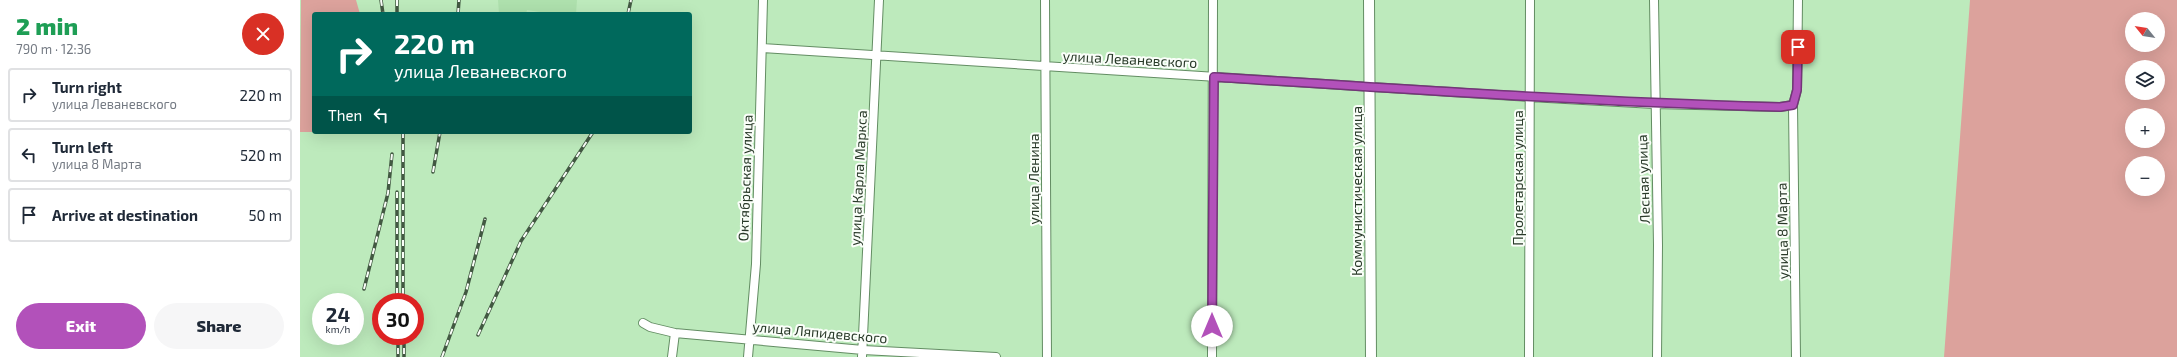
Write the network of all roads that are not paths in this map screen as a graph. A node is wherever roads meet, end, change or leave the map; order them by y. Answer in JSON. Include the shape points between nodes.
{"nodes":[{"id":1,"x":763,"y":0,"type":"edge"},
{"id":2,"x":879,"y":0,"type":"edge"},
{"id":3,"x":1045,"y":0,"type":"edge"},
{"id":4,"x":1213,"y":0,"type":"edge"},
{"id":5,"x":1369,"y":0,"type":"edge"},
{"id":6,"x":1530,"y":0,"type":"edge"},
{"id":7,"x":1654,"y":0,"type":"edge"},
{"id":8,"x":1798,"y":0,"type":"edge"},
{"id":9,"x":762,"y":48,"type":"junction"},
{"id":10,"x":876,"y":56,"type":"junction"},
{"id":11,"x":1045,"y":67,"type":"junction"},
{"id":12,"x":1214,"y":77,"type":"junction"},
{"id":13,"x":1369,"y":86,"type":"junction"},
{"id":14,"x":1530,"y":97,"type":"junction"},
{"id":15,"x":1654,"y":104,"type":"junction"},
{"id":16,"x":1793,"y":105,"type":"junction"},
{"id":17,"x":643,"y":323,"type":"dead end"},
{"id":18,"x":675,"y":333,"type":"junction"},
{"id":19,"x":750,"y":338,"type":"junction"},
{"id":20,"x":863,"y":353,"type":"edge"},
{"id":21,"x":672,"y":357,"type":"edge"},
{"id":22,"x":748,"y":357,"type":"edge"},
{"id":23,"x":996,"y":357,"type":"edge"},
{"id":24,"x":1046,"y":357,"type":"edge"},
{"id":25,"x":1212,"y":357,"type":"edge"},
{"id":26,"x":1371,"y":357,"type":"edge"},
{"id":27,"x":1529,"y":357,"type":"edge"},
{"id":28,"x":1657,"y":357,"type":"edge"},
{"id":29,"x":1796,"y":357,"type":"edge"}],
"edges":[{"from":1,"to":9,"type":"street","name":"Октябрьская улица"},
{"from":2,"to":10,"type":"street","name":"улица Карла Маркса"},
{"from":3,"to":11,"type":"street","name":"улица Ленина"},
{"from":4,"to":12,"type":"street"},
{"from":5,"to":13,"type":"street","name":"Коммунистическая улица"},
{"from":6,"to":14,"type":"street","name":"Пролетарская улица"},
{"from":7,"to":15,"type":"street","name":"Лесная улица"},
{"from":8,"to":16,"type":"street","via":[[1797,90]]},
{"from":9,"to":10,"type":"street","name":"улица Леваневского"},
{"from":9,"to":19,"type":"street","name":"Октябрьская улица","via":[[756,264]]},
{"from":10,"to":11,"type":"street","name":"улица Леваневского"},
{"from":10,"to":20,"type":"street","name":"улица Карла Маркса"},
{"from":11,"to":12,"type":"street","name":"улица Леваневского"},
{"from":11,"to":24,"type":"street","name":"улица Ленина"},
{"from":12,"to":13,"type":"street","name":"улица Леваневского"},
{"from":12,"to":25,"type":"street"},
{"from":13,"to":14,"type":"street","name":"улица Леваневского"},
{"from":13,"to":26,"type":"street","name":"Коммунистическая улица"},
{"from":14,"to":15,"type":"street","name":"улица Леваневского"},
{"from":14,"to":27,"type":"street","name":"Пролетарская улица"},
{"from":15,"to":16,"type":"street","name":"улица Леваневского","via":[[1780,107]]},
{"from":15,"to":28,"type":"street","name":"Лесная улица","via":[[1658,245]]},
{"from":16,"to":29,"type":"street","name":"улица 8 Марта"},
{"from":17,"to":18,"type":"street","name":"улица Ляпидевского"},
{"from":18,"to":19,"type":"street","name":"улица Ляпидевского"},
{"from":18,"to":21,"type":"street"},
{"from":19,"to":20,"type":"street","name":"улица Ляпидевского"},
{"from":19,"to":22,"type":"street","name":"Октябрьская улица"},
{"from":20,"to":23,"type":"street","name":"улица Ляпидевского"}]}
